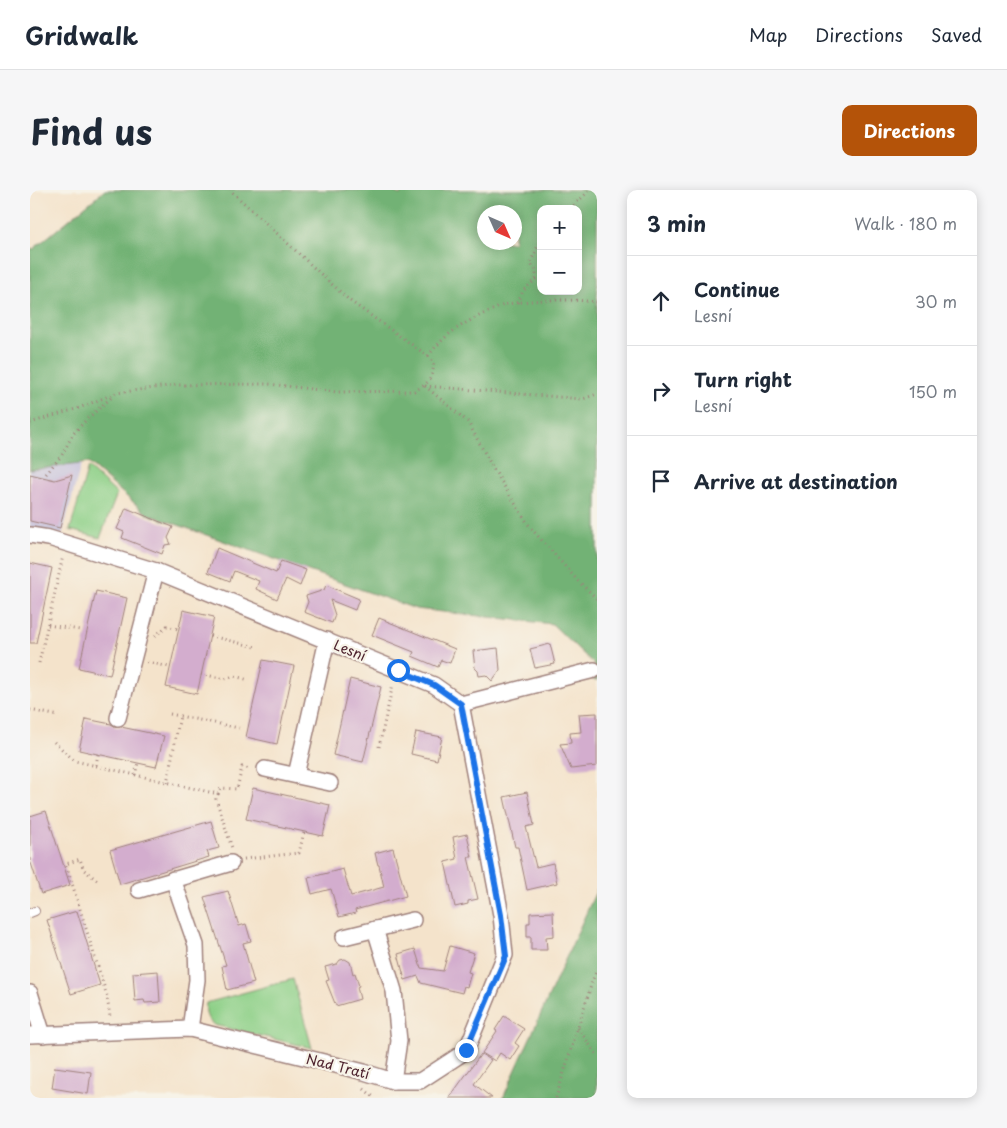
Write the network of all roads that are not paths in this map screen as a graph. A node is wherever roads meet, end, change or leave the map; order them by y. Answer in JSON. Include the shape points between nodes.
{"nodes":[{"id":1,"x":30,"y":535,"type":"edge"},
{"id":2,"x":156,"y":571,"type":"junction"},
{"id":3,"x":327,"y":640,"type":"junction"},
{"id":4,"x":594,"y":670,"type":"dead end"},
{"id":5,"x":461,"y":704,"type":"junction"},
{"id":6,"x":118,"y":718,"type":"dead end"},
{"id":7,"x":265,"y":769,"type":"road end"},
{"id":8,"x":296,"y":775,"type":"junction"},
{"id":9,"x":330,"y":784,"type":"dead end"},
{"id":10,"x":233,"y":862,"type":"road end"},
{"id":11,"x":173,"y":880,"type":"junction"},
{"id":12,"x":139,"y":890,"type":"dead end"},
{"id":13,"x":413,"y":920,"type":"dead end"},
{"id":14,"x":376,"y":929,"type":"junction"},
{"id":15,"x":344,"y":937,"type":"dead end"},
{"id":16,"x":30,"y":993,"type":"edge"},
{"id":17,"x":190,"y":1030,"type":"junction"},
{"id":18,"x":37,"y":1035,"type":"edge"},
{"id":19,"x":393,"y":1081,"type":"junction"}],
"edges":[{"from":1,"to":2,"type":"street","name":"Lesní"},
{"from":2,"to":3,"type":"street","name":"Lesní"},
{"from":2,"to":6,"type":"street"},
{"from":3,"to":5,"type":"street","name":"Lesní","via":[[434,685]]},
{"from":3,"to":8,"type":"street","name":"Lesní"},
{"from":4,"to":5,"type":"street"},
{"from":5,"to":19,"type":"street","via":[[506,956],[466,1050],[420,1081]]},
{"from":7,"to":8,"type":"street"},
{"from":8,"to":9,"type":"street"},
{"from":10,"to":11,"type":"street"},
{"from":11,"to":12,"type":"street"},
{"from":11,"to":17,"type":"street","via":[[196,945],[197,980]]},
{"from":13,"to":14,"type":"street"},
{"from":14,"to":15,"type":"street"},
{"from":14,"to":19,"type":"street","via":[[394,991],[399,1042]]},
{"from":16,"to":18,"type":"street"},
{"from":17,"to":18,"type":"street","name":"Nad Tratí"},
{"from":17,"to":19,"type":"street","name":"Nad Tratí"}]}
